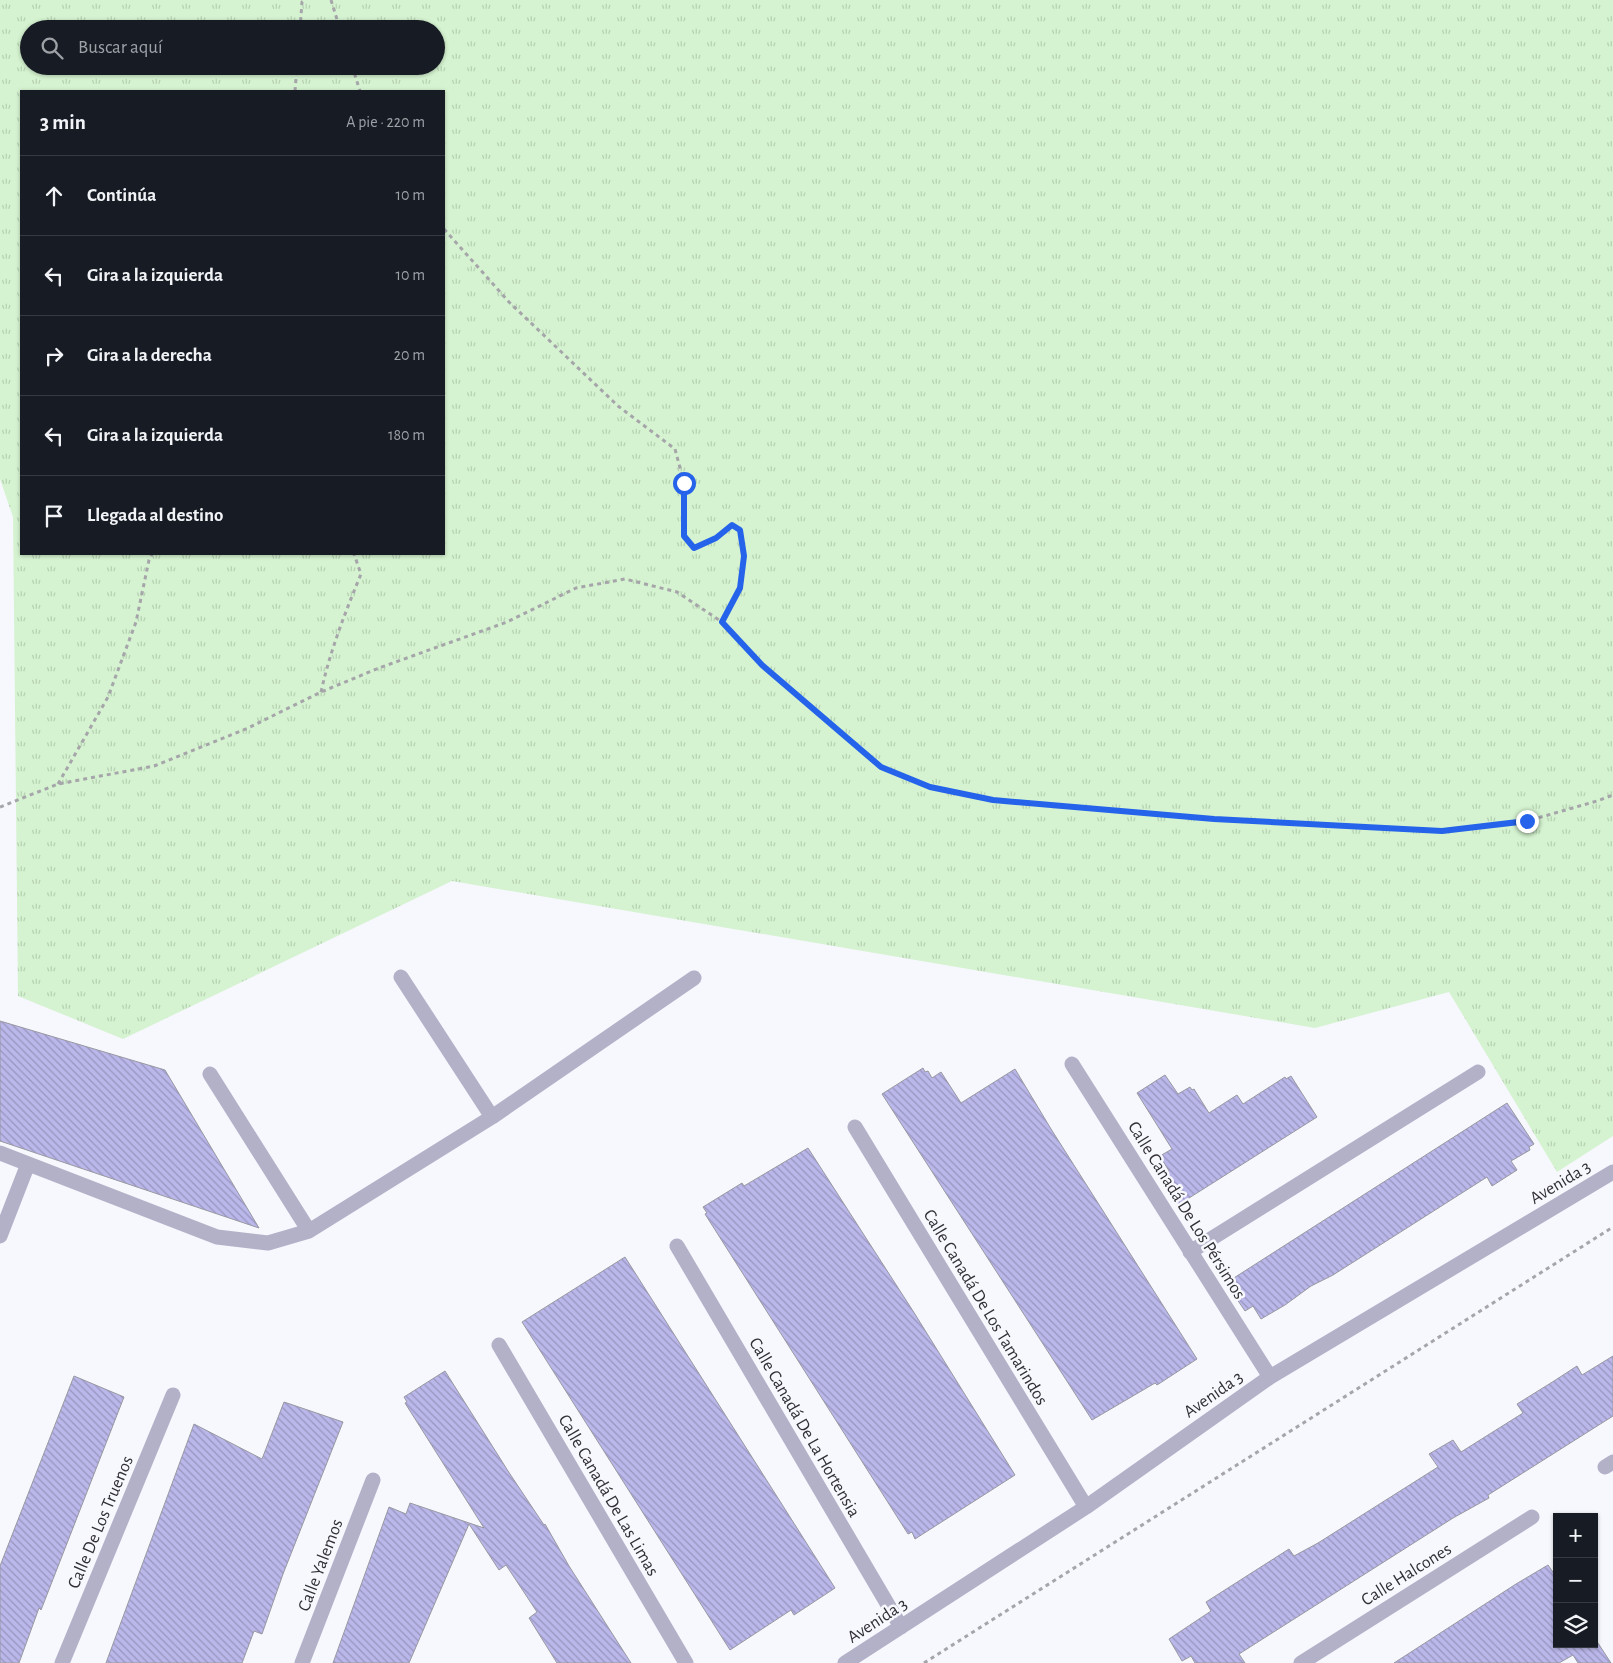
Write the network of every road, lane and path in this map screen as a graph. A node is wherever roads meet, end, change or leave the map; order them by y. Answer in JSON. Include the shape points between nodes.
{"nodes":[{"id":1,"x":305,"y":0,"type":"edge"},
{"id":2,"x":331,"y":0,"type":"edge"},
{"id":3,"x":301,"y":20,"type":"edge"},
{"id":4,"x":337,"y":20,"type":"edge"},
{"id":5,"x":296,"y":75,"type":"edge"},
{"id":6,"x":355,"y":75,"type":"edge"},
{"id":7,"x":295,"y":90,"type":"edge"},
{"id":8,"x":360,"y":90,"type":"edge"},
{"id":9,"x":445,"y":230,"type":"edge"},
{"id":10,"x":152,"y":555,"type":"edge"},
{"id":11,"x":354,"y":555,"type":"edge"},
{"id":12,"x":722,"y":622,"type":"junction"},
{"id":13,"x":321,"y":692,"type":"junction"},
{"id":14,"x":58,"y":784,"type":"junction"},
{"id":15,"x":1613,"y":795,"type":"edge"},
{"id":16,"x":0,"y":807,"type":"edge"},
{"id":17,"x":400,"y":976,"type":"dead end"},
{"id":18,"x":694,"y":978,"type":"dead end"},
{"id":19,"x":1072,"y":1064,"type":"dead end"},
{"id":20,"x":1478,"y":1072,"type":"dead end"},
{"id":21,"x":210,"y":1074,"type":"dead end"},
{"id":22,"x":492,"y":1117,"type":"junction"},
{"id":23,"x":855,"y":1127,"type":"dead end"},
{"id":24,"x":0,"y":1154,"type":"edge"},
{"id":25,"x":28,"y":1164,"type":"junction"},
{"id":26,"x":1613,"y":1172,"type":"edge"},
{"id":27,"x":1613,"y":1227,"type":"edge"},
{"id":28,"x":309,"y":1231,"type":"junction"},
{"id":29,"x":0,"y":1236,"type":"edge"},
{"id":30,"x":676,"y":1246,"type":"dead end"},
{"id":31,"x":1190,"y":1252,"type":"junction"},
{"id":32,"x":499,"y":1345,"type":"dead end"},
{"id":33,"x":1270,"y":1377,"type":"junction"},
{"id":34,"x":173,"y":1396,"type":"dead end"},
{"id":35,"x":372,"y":1480,"type":"dead end"},
{"id":36,"x":1086,"y":1507,"type":"junction"},
{"id":37,"x":1532,"y":1517,"type":"dead end"},
{"id":38,"x":901,"y":1627,"type":"junction"},
{"id":39,"x":62,"y":1663,"type":"edge"},
{"id":40,"x":302,"y":1663,"type":"edge"},
{"id":41,"x":686,"y":1663,"type":"edge"},
{"id":42,"x":845,"y":1663,"type":"edge"},
{"id":43,"x":924,"y":1663,"type":"edge"},
{"id":44,"x":1301,"y":1663,"type":"edge"}],
"edges":[{"from":1,"to":3,"type":"path","via":[[302,2]]},
{"from":2,"to":4,"type":"path"},
{"from":5,"to":7,"type":"path"},
{"from":6,"to":8,"type":"path"},
{"from":9,"to":12,"type":"path","via":[[508,302],[611,400],[675,448],[684,483],[684,536],[694,548],[716,538],[732,525],[740,530],[744,556],[740,588]]},
{"from":10,"to":14,"type":"path","via":[[136,622],[108,697]]},
{"from":11,"to":13,"type":"path","via":[[361,574],[327,664]]},
{"from":12,"to":13,"type":"path","via":[[677,592],[625,579],[576,588],[507,622]]},
{"from":12,"to":15,"type":"path","via":[[762,665],[881,767],[930,787],[993,800],[1214,819],[1442,831],[1527,821]]},
{"from":13,"to":14,"type":"path","via":[[248,728],[154,766]]},
{"from":14,"to":16,"type":"path"},
{"from":17,"to":22,"type":"street"},
{"from":18,"to":22,"type":"street"},
{"from":19,"to":31,"type":"street","name":"Calle Canadá De Los Pérsimos"},
{"from":20,"to":31,"type":"street"},
{"from":21,"to":28,"type":"street"},
{"from":22,"to":28,"type":"street"},
{"from":23,"to":36,"type":"street","name":"Calle Canadá De Los Tamarindos"},
{"from":24,"to":25,"type":"street"},
{"from":25,"to":28,"type":"street","via":[[217,1237],[268,1243]]},
{"from":25,"to":29,"type":"street"},
{"from":26,"to":33,"type":"street","name":"Avenida 3"},
{"from":27,"to":43,"type":"path"},
{"from":30,"to":38,"type":"street","name":"Calle Canadá De La Hortensia"},
{"from":31,"to":33,"type":"street","name":"Calle Canadá De Los Pérsimos"},
{"from":32,"to":41,"type":"street","name":"Calle Canadá De Las Limas"},
{"from":33,"to":36,"type":"street","name":"Avenida 3"},
{"from":34,"to":39,"type":"street","name":"Calle De Los Truenos"},
{"from":35,"to":40,"type":"street","name":"Calle Yalemos"},
{"from":36,"to":38,"type":"street","name":"Avenida 3"},
{"from":37,"to":44,"type":"street","name":"Calle Halcones"},
{"from":38,"to":42,"type":"street","name":"Avenida 3"}]}
